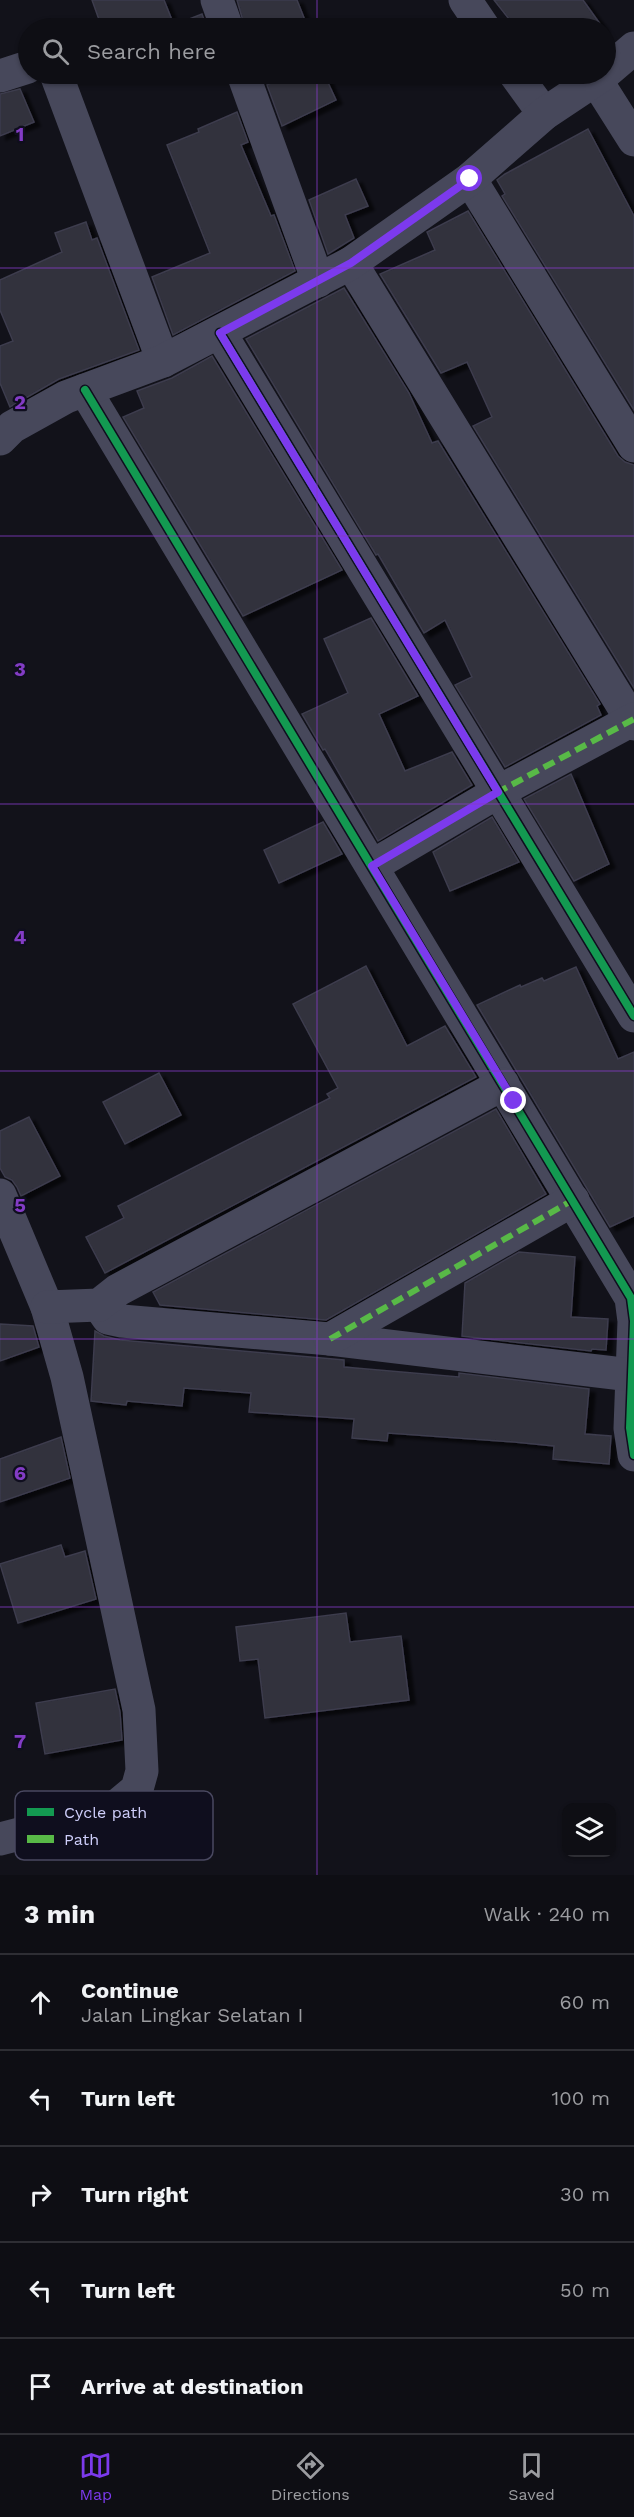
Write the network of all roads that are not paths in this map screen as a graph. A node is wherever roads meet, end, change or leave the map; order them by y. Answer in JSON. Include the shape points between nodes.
{"nodes":[{"id":1,"x":217,"y":0,"type":"edge"},
{"id":2,"x":465,"y":0,"type":"edge"},
{"id":3,"x":223,"y":18,"type":"edge"},
{"id":4,"x":477,"y":18,"type":"edge"},
{"id":5,"x":634,"y":48,"type":"edge"},
{"id":6,"x":616,"y":63,"type":"edge"},
{"id":7,"x":18,"y":70,"type":"edge"},
{"id":8,"x":0,"y":76,"type":"edge"},
{"id":9,"x":60,"y":84,"type":"edge"},
{"id":10,"x":247,"y":84,"type":"edge"},
{"id":11,"x":522,"y":84,"type":"edge"},
{"id":12,"x":589,"y":84,"type":"edge"},
{"id":13,"x":606,"y":84,"type":"edge"},
{"id":14,"x":544,"y":114,"type":"junction"},
{"id":15,"x":634,"y":140,"type":"edge"},
{"id":16,"x":470,"y":179,"type":"junction"},
{"id":17,"x":351,"y":263,"type":"junction"},
{"id":18,"x":318,"y":281,"type":"junction"},
{"id":19,"x":220,"y":333,"type":"junction"},
{"id":20,"x":163,"y":361,"type":"junction"},
{"id":21,"x":75,"y":394,"type":"junction"},
{"id":22,"x":4,"y":431,"type":"edge"},
{"id":23,"x":634,"y":446,"type":"edge"},
{"id":24,"x":633,"y":721,"type":"edge"},
{"id":25,"x":498,"y":792,"type":"junction"},
{"id":26,"x":372,"y":866,"type":"junction"},
{"id":27,"x":634,"y":1016,"type":"edge"},
{"id":28,"x":503,"y":1084,"type":"junction"},
{"id":29,"x":0,"y":1195,"type":"edge"},
{"id":30,"x":573,"y":1200,"type":"junction"},
{"id":31,"x":622,"y":1255,"type":"edge"},
{"id":32,"x":99,"y":1305,"type":"junction"},
{"id":33,"x":47,"y":1307,"type":"junction"},
{"id":34,"x":330,"y":1339,"type":"junction"},
{"id":35,"x":632,"y":1375,"type":"junction"},
{"id":36,"x":634,"y":1455,"type":"edge"},
{"id":37,"x":135,"y":1791,"type":"edge"},
{"id":38,"x":15,"y":1835,"type":"edge"},
{"id":39,"x":0,"y":1839,"type":"edge"}],
"edges":[{"from":1,"to":3,"type":"street"},
{"from":2,"to":4,"type":"street"},
{"from":5,"to":6,"type":"street"},
{"from":7,"to":8,"type":"street"},
{"from":9,"to":20,"type":"street"},
{"from":10,"to":18,"type":"street"},
{"from":11,"to":14,"type":"street"},
{"from":12,"to":14,"type":"street"},
{"from":13,"to":15,"type":"street"},
{"from":14,"to":16,"type":"street"},
{"from":16,"to":17,"type":"street"},
{"from":16,"to":23,"type":"street"},
{"from":17,"to":18,"type":"street"},
{"from":17,"to":24,"type":"street"},
{"from":18,"to":19,"type":"street"},
{"from":19,"to":20,"type":"street"},
{"from":19,"to":25,"type":"street"},
{"from":20,"to":21,"type":"street"},
{"from":21,"to":22,"type":"street"},
{"from":21,"to":26,"type":"street"},
{"from":24,"to":25,"type":"street"},
{"from":25,"to":26,"type":"street"},
{"from":25,"to":27,"type":"street"},
{"from":26,"to":28,"type":"street"},
{"from":28,"to":30,"type":"street"},
{"from":28,"to":32,"type":"street","via":[[118,1290]]},
{"from":29,"to":33,"type":"street"},
{"from":30,"to":31,"type":"street"},
{"from":30,"to":34,"type":"street"},
{"from":31,"to":35,"type":"street","via":[[633,1321]]},
{"from":32,"to":33,"type":"street"},
{"from":32,"to":34,"type":"street","via":[[108,1318],[122,1321]]},
{"from":33,"to":37,"type":"street","via":[[67,1377],[139,1710],[142,1771]]},
{"from":34,"to":35,"type":"street"},
{"from":35,"to":36,"type":"street","via":[[630,1428]]},
{"from":38,"to":39,"type":"street"}]}
